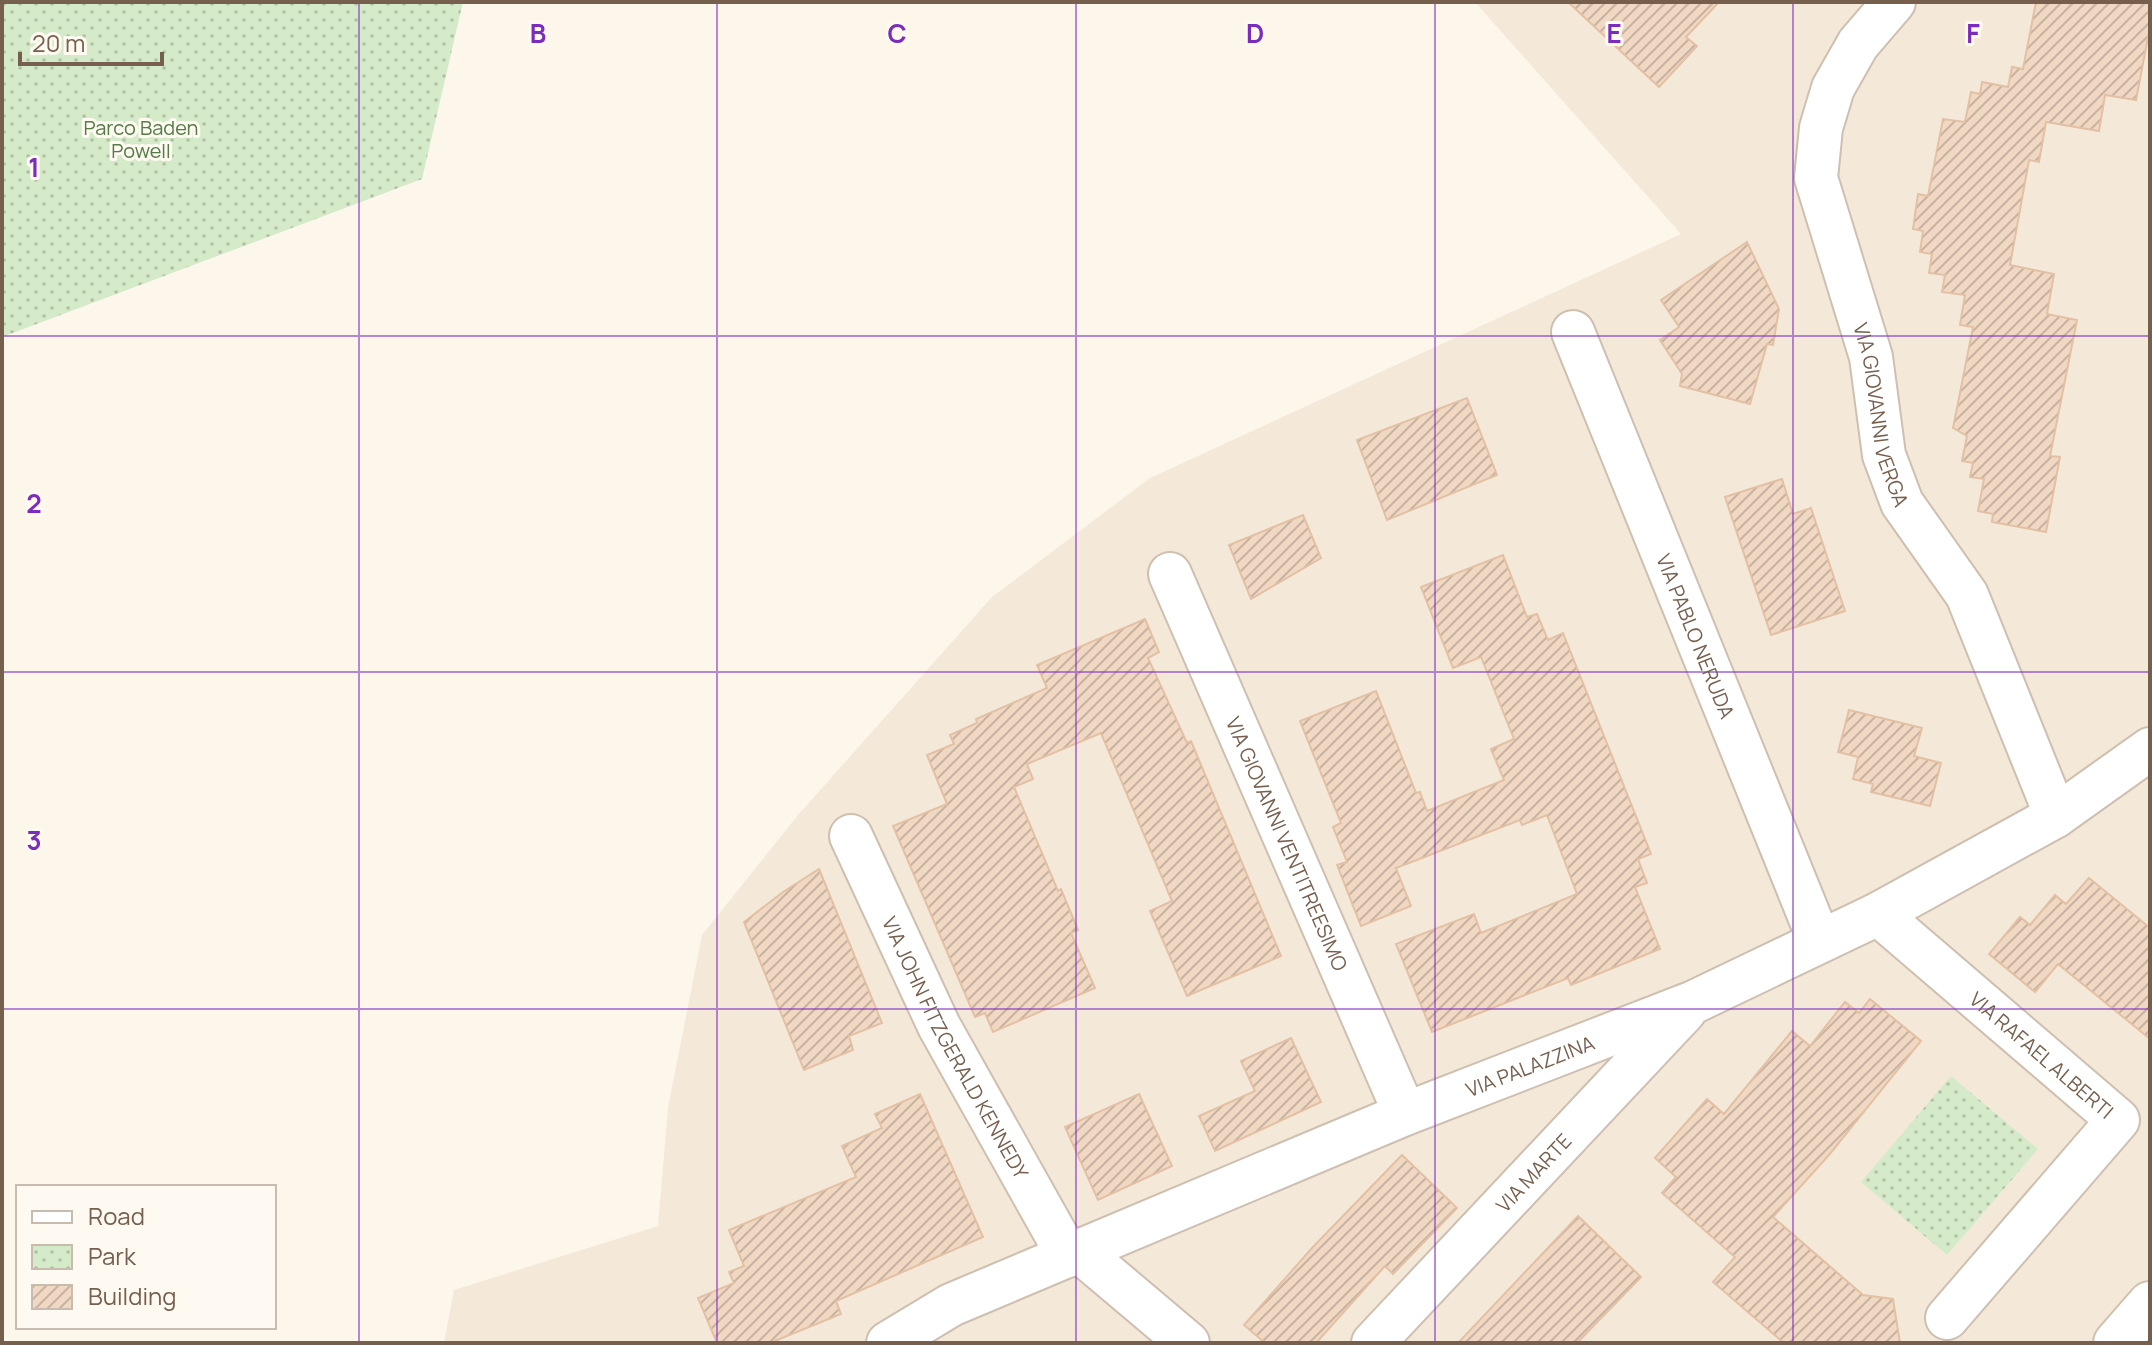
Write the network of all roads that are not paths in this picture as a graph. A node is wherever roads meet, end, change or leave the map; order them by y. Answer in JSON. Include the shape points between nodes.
{"nodes":[{"id":1,"x":1894,"y":2,"type":"edge"},
{"id":2,"x":1573,"y":332,"type":"dead end"},
{"id":3,"x":1170,"y":574,"type":"dead end"},
{"id":4,"x":2150,"y":749,"type":"edge"},
{"id":5,"x":2056,"y":816,"type":"junction"},
{"id":6,"x":851,"y":836,"type":"dead end"},
{"id":7,"x":1878,"y":914,"type":"junction"},
{"id":8,"x":1819,"y":940,"type":"junction"},
{"id":9,"x":1694,"y":1002,"type":"junction"},
{"id":10,"x":1405,"y":1114,"type":"junction"},
{"id":11,"x":1074,"y":1253,"type":"junction"},
{"id":12,"x":2150,"y":1304,"type":"edge"},
{"id":13,"x":1947,"y":1318,"type":"dead end"},
{"id":14,"x":888,"y":1343,"type":"edge"},
{"id":15,"x":1188,"y":1343,"type":"edge"},
{"id":16,"x":1373,"y":1343,"type":"edge"},
{"id":17,"x":2116,"y":1343,"type":"edge"}],
"edges":[{"from":1,"to":5,"type":"street","name":"VIA GIOVANNI VERGA","via":[[1858,44],[1833,88],[1821,128],[1816,178],[1871,357],[1884,455],[1902,503],[1967,595]]},
{"from":2,"to":8,"type":"street","name":"VIA PABLO NERUDA"},
{"from":3,"to":10,"type":"street","name":"VIA GIOVANNI VENTITREESIMO"},
{"from":4,"to":5,"type":"street","name":"VIA PALAZZINA"},
{"from":5,"to":7,"type":"street","name":"VIA PALAZZINA"},
{"from":6,"to":11,"type":"street","name":"VIA JOHN FITZGERALD KENNEDY","via":[[939,1026]]},
{"from":7,"to":8,"type":"street","name":"VIA PALAZZINA"},
{"from":7,"to":13,"type":"street","name":"VIA RAFAEL ALBERTI","via":[[2118,1120]]},
{"from":8,"to":9,"type":"street","name":"VIA PALAZZINA"},
{"from":9,"to":10,"type":"street","name":"VIA PALAZZINA"},
{"from":9,"to":16,"type":"street","name":"VIA MARTE"},
{"from":10,"to":11,"type":"street","name":"VIA PALAZZINA"},
{"from":11,"to":14,"type":"street","name":"VIA PALAZZINA","via":[[951,1305]]},
{"from":11,"to":15,"type":"street"},
{"from":12,"to":17,"type":"main road"}]}
